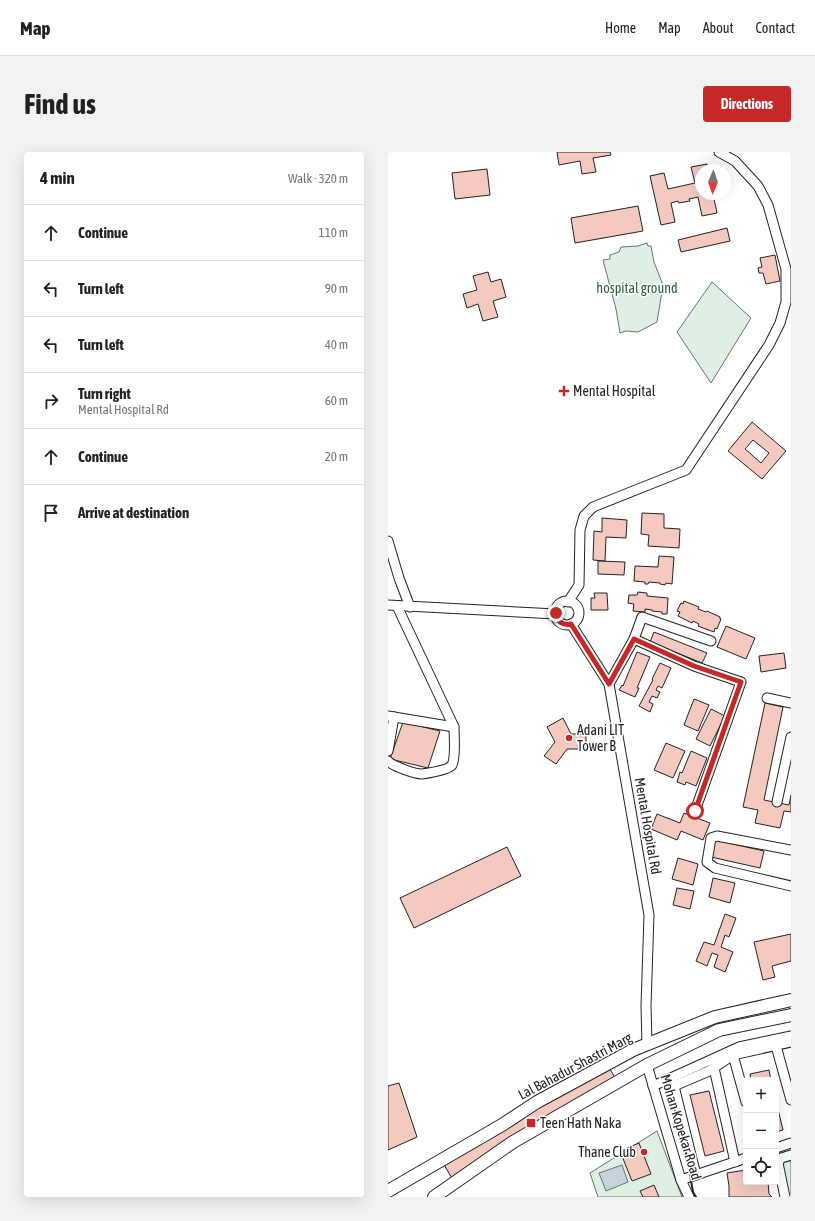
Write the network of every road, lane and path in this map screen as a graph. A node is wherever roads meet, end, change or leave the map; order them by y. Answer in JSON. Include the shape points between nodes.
{"nodes":[{"id":1,"x":719,"y":152,"type":"edge"},
{"id":2,"x":388,"y":541,"type":"edge"},
{"id":3,"x":568,"y":602,"type":"junction"},
{"id":4,"x":393,"y":605,"type":"edge"},
{"id":5,"x":410,"y":607,"type":"junction"},
{"id":6,"x":556,"y":614,"type":"junction"},
{"id":7,"x":571,"y":624,"type":"junction"},
{"id":8,"x":634,"y":639,"type":"junction"},
{"id":9,"x":711,"y":641,"type":"dead end"},
{"id":10,"x":609,"y":684,"type":"junction"},
{"id":11,"x":767,"y":698,"type":"dead end"},
{"id":12,"x":791,"y":703,"type":"edge"},
{"id":13,"x":391,"y":716,"type":"edge"},
{"id":14,"x":454,"y":728,"type":"junction"},
{"id":15,"x":791,"y":736,"type":"edge"},
{"id":16,"x":388,"y":751,"type":"edge"},
{"id":17,"x":388,"y":761,"type":"edge"},
{"id":18,"x":776,"y":802,"type":"dead end"},
{"id":19,"x":695,"y":811,"type":"dead end"},
{"id":20,"x":791,"y":850,"type":"edge"},
{"id":21,"x":791,"y":886,"type":"edge"},
{"id":22,"x":791,"y":1000,"type":"edge"},
{"id":23,"x":791,"y":1014,"type":"edge"},
{"id":24,"x":689,"y":1028,"type":"junction"},
{"id":25,"x":791,"y":1036,"type":"edge"},
{"id":26,"x":791,"y":1042,"type":"edge"},
{"id":27,"x":691,"y":1044,"type":"junction"},
{"id":28,"x":647,"y":1045,"type":"junction"},
{"id":29,"x":776,"y":1046,"type":"junction"},
{"id":30,"x":733,"y":1056,"type":"junction"},
{"id":31,"x":647,"y":1065,"type":"junction"},
{"id":32,"x":714,"y":1068,"type":"junction"},
{"id":33,"x":653,"y":1086,"type":"junction"},
{"id":34,"x":743,"y":1091,"type":"edge"},
{"id":35,"x":791,"y":1100,"type":"edge"},
{"id":36,"x":791,"y":1143,"type":"edge"},
{"id":37,"x":779,"y":1147,"type":"edge"},
{"id":38,"x":791,"y":1155,"type":"edge"},
{"id":39,"x":743,"y":1159,"type":"edge"},
{"id":40,"x":735,"y":1162,"type":"junction"},
{"id":41,"x":696,"y":1175,"type":"junction"},
{"id":42,"x":681,"y":1180,"type":"junction"},
{"id":43,"x":388,"y":1191,"type":"edge"},
{"id":44,"x":434,"y":1197,"type":"edge"},
{"id":45,"x":689,"y":1197,"type":"edge"},
{"id":46,"x":785,"y":1197,"type":"edge"}],
"edges":[{"from":1,"to":3,"type":"street","via":[[735,161],[758,186],[768,205],[786,270],[786,302],[780,323],[769,345],[686,470],[593,507],[584,516],[580,530],[579,585]]},
{"from":2,"to":5,"type":"street"},
{"from":3,"to":6,"type":"street","via":[[559,605]]},
{"from":3,"to":7,"type":"street","via":[[576,605],[579,612],[578,619]]},
{"from":4,"to":5,"type":"street"},
{"from":4,"to":14,"type":"street"},
{"from":5,"to":6,"type":"street"},
{"from":6,"to":7,"type":"street","via":[[561,623]]},
{"from":7,"to":10,"type":"street","name":"Mental Hospital Rd"},
{"from":8,"to":9,"type":"street","via":[[642,617]]},
{"from":8,"to":10,"type":"street"},
{"from":8,"to":19,"type":"street","via":[[694,666],[741,682]]},
{"from":10,"to":28,"type":"street","name":"Mental Hospital Rd","via":[[649,915]]},
{"from":11,"to":12,"type":"street"},
{"from":13,"to":14,"type":"street"},
{"from":13,"to":16,"type":"street"},
{"from":14,"to":17,"type":"street","via":[[454,760],[451,766],[421,774],[392,765]]},
{"from":15,"to":18,"type":"street"},
{"from":20,"to":21,"type":"street","via":[[717,836],[712,838],[707,862],[715,868]]},
{"from":22,"to":24,"type":"main road","name":"Lal Bahadur Shastri Marg","via":[[715,1017]]},
{"from":23,"to":27,"type":"main road","via":[[719,1030]]},
{"from":24,"to":27,"type":"main road"},
{"from":24,"to":28,"type":"main road","name":"Lal Bahadur Shastri Marg"},
{"from":25,"to":33,"type":"street","via":[[739,1047]]},
{"from":26,"to":29,"type":"street"},
{"from":27,"to":31,"type":"main road"},
{"from":28,"to":43,"type":"main road","name":"Lal Bahadur Shastri Marg","via":[[633,1050],[537,1102]]},
{"from":29,"to":30,"type":"street"},
{"from":29,"to":35,"type":"street"},
{"from":30,"to":32,"type":"street"},
{"from":30,"to":34,"type":"street"},
{"from":31,"to":33,"type":"street","name":"Mohan Kopekar Road"},
{"from":31,"to":44,"type":"main road","via":[[513,1142]]},
{"from":32,"to":40,"type":"street"},
{"from":32,"to":41,"type":"street","via":[[674,1086]]},
{"from":33,"to":42,"type":"street","name":"Mohan Kopekar Road"},
{"from":36,"to":37,"type":"street"},
{"from":38,"to":46,"type":"street","via":[[780,1158],[778,1163]]},
{"from":39,"to":40,"type":"street"},
{"from":40,"to":41,"type":"street"},
{"from":41,"to":42,"type":"street"},
{"from":42,"to":45,"type":"street","name":"Mohan Kopekar Road"}]}
